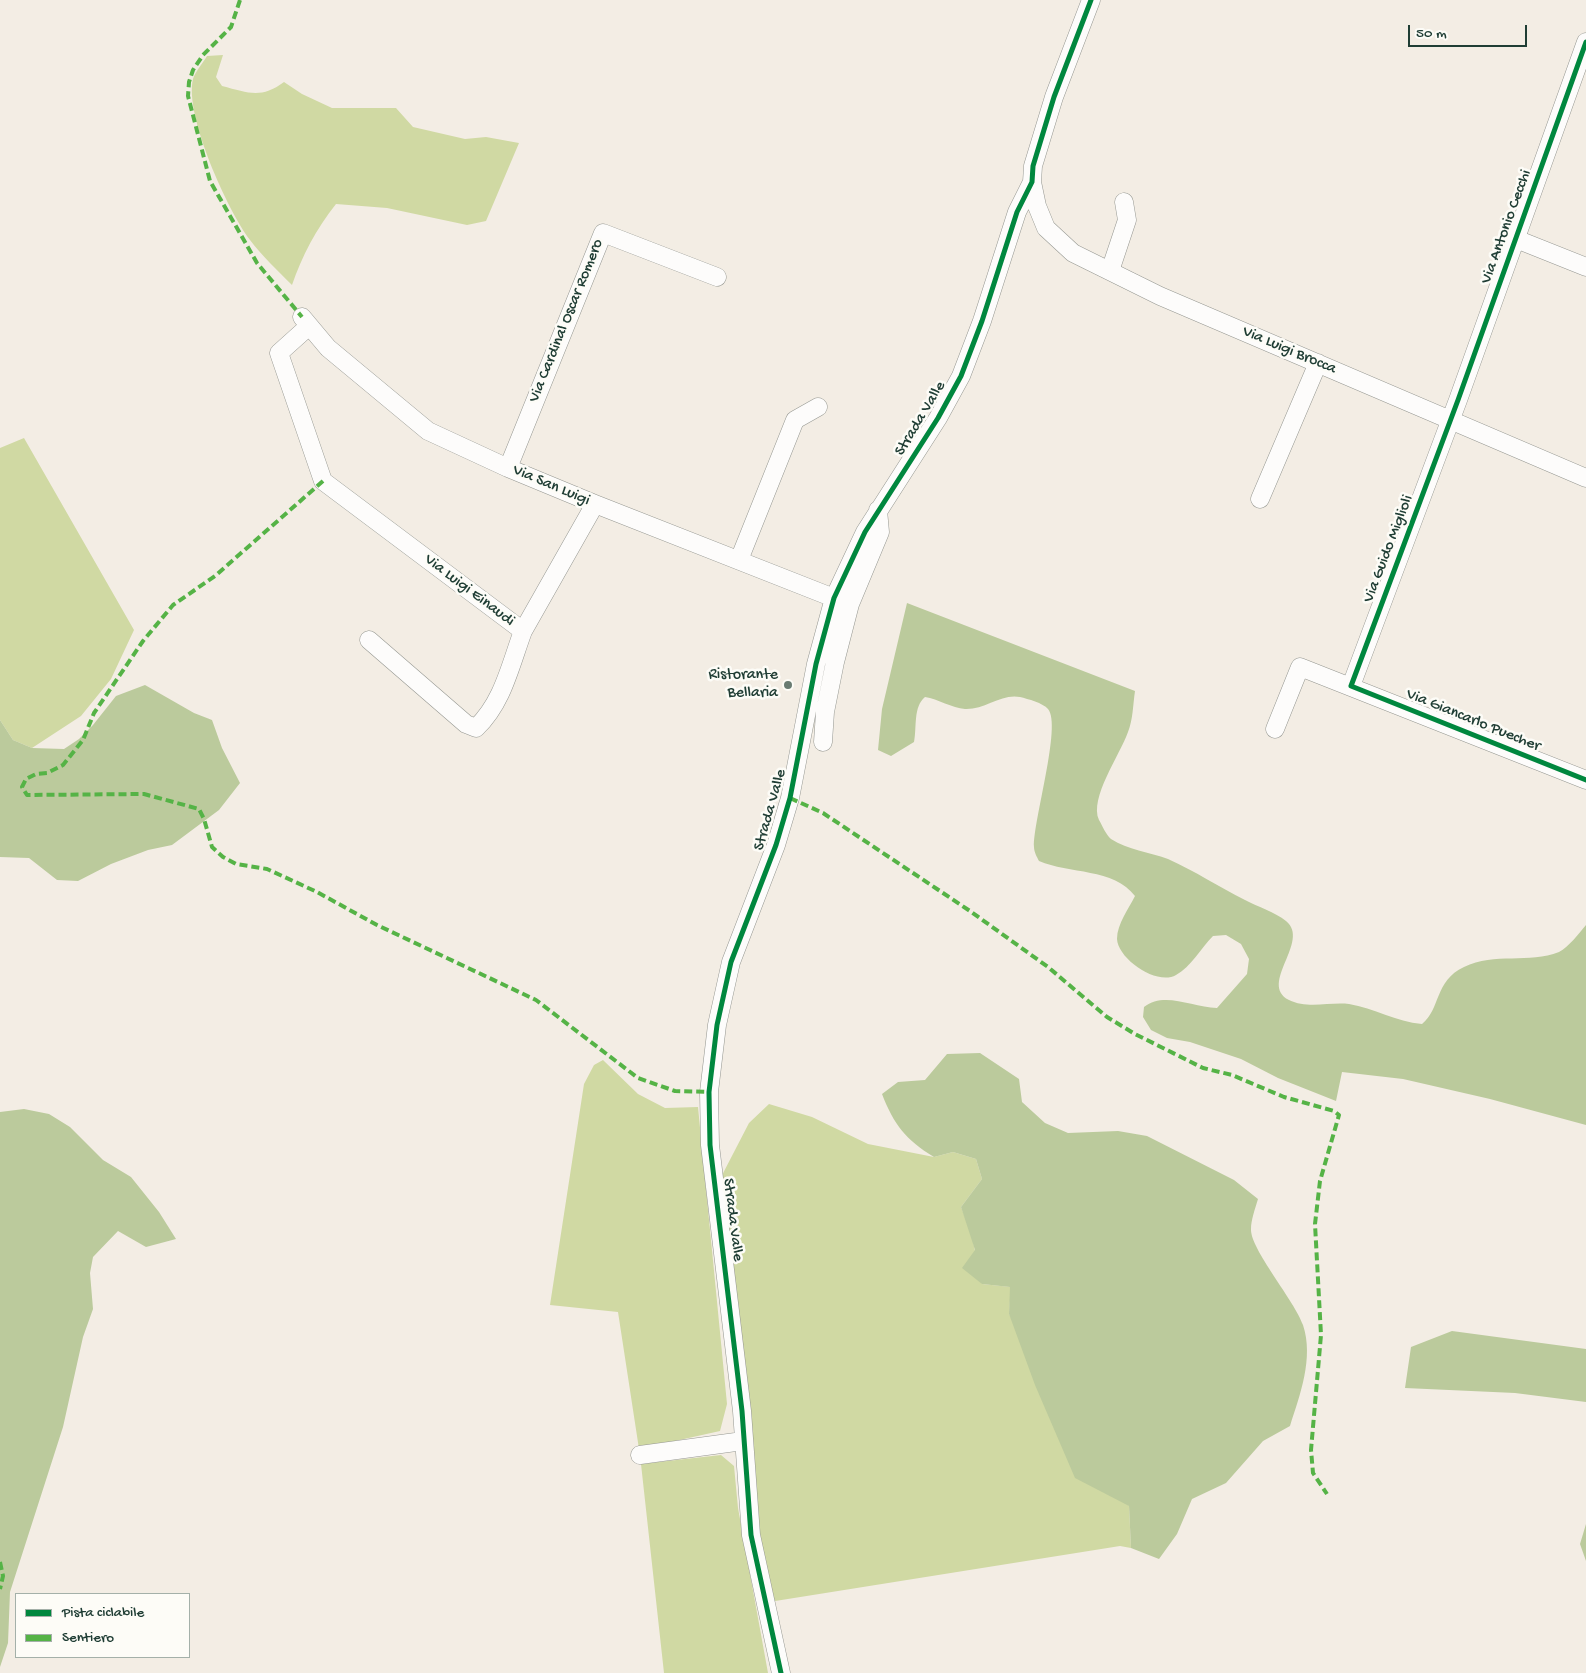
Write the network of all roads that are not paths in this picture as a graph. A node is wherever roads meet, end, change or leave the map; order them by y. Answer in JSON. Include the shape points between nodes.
{"nodes":[{"id":1,"x":1091,"y":0,"type":"edge"},
{"id":2,"x":1586,"y":42,"type":"edge"},
{"id":3,"x":1032,"y":182,"type":"junction"},
{"id":4,"x":1124,"y":202,"type":"dead end"},
{"id":5,"x":1516,"y":238,"type":"junction"},
{"id":6,"x":1586,"y":267,"type":"edge"},
{"id":7,"x":1110,"y":271,"type":"junction"},
{"id":8,"x":717,"y":278,"type":"dead end"},
{"id":9,"x":1318,"y":363,"type":"junction"},
{"id":10,"x":818,"y":407,"type":"dead end"},
{"id":11,"x":1451,"y":420,"type":"junction"},
{"id":12,"x":508,"y":468,"type":"junction"},
{"id":13,"x":1586,"y":478,"type":"edge"},
{"id":14,"x":323,"y":481,"type":"joint"},
{"id":15,"x":1260,"y":499,"type":"dead end"},
{"id":16,"x":595,"y":504,"type":"junction"},
{"id":17,"x":878,"y":510,"type":"junction"},
{"id":18,"x":739,"y":560,"type":"junction"},
{"id":19,"x":834,"y":598,"type":"junction"},
{"id":20,"x":523,"y":631,"type":"junction"},
{"id":21,"x":369,"y":640,"type":"dead end"},
{"id":22,"x":1350,"y":686,"type":"junction"},
{"id":23,"x":1275,"y":729,"type":"dead end"},
{"id":24,"x":823,"y":742,"type":"dead end"},
{"id":25,"x":1586,"y":780,"type":"edge"},
{"id":26,"x":743,"y":1441,"type":"junction"},
{"id":27,"x":640,"y":1456,"type":"dead end"},
{"id":28,"x":781,"y":1673,"type":"edge"}],
"edges":[{"from":1,"to":3,"type":"street","name":"Strada Valle","via":[[1054,96],[1032,166]]},
{"from":2,"to":5,"type":"street","name":"Via Antonio Cecchi"},
{"from":3,"to":7,"type":"street","name":"Via Luigi Brocca","via":[[1042,218],[1055,238],[1073,253]]},
{"from":3,"to":17,"type":"street","name":"Strada Valle","via":[[1018,212],[961,376],[938,418]]},
{"from":4,"to":7,"type":"street","via":[[1127,220]]},
{"from":5,"to":6,"type":"street"},
{"from":5,"to":11,"type":"street","name":"Via Antonio Cecchi"},
{"from":7,"to":9,"type":"street","name":"Via Luigi Brocca","via":[[1160,296]]},
{"from":8,"to":12,"type":"street","name":"Via Cardinal Oscar Romero","via":[[604,232]]},
{"from":9,"to":11,"type":"street","name":"Via Luigi Brocca"},
{"from":9,"to":15,"type":"street"},
{"from":10,"to":18,"type":"street","via":[[795,420]]},
{"from":11,"to":13,"type":"street","name":"Via Luigi Brocca"},
{"from":11,"to":22,"type":"street","name":"Via Guido Miglioli"},
{"from":12,"to":14,"type":"street","name":"Via San Luigi","via":[[428,431],[328,348],[306,322],[279,352]]},
{"from":12,"to":16,"type":"street","name":"Via San Luigi"},
{"from":14,"to":20,"type":"street","name":"Via Luigi Einaudi"},
{"from":16,"to":18,"type":"street","name":"Via San Luigi"},
{"from":16,"to":20,"type":"street","name":"Via Luigi Einaudi"},
{"from":17,"to":19,"type":"street","name":"Strada Valle"},
{"from":17,"to":24,"type":"street","via":[[880,532],[850,604],[824,712]]},
{"from":18,"to":19,"type":"street","name":"Via San Luigi"},
{"from":19,"to":26,"type":"street","name":"Strada Valle","via":[[816,664],[790,798],[776,845],[731,962],[716,1025],[709,1092],[710,1145]]},
{"from":20,"to":21,"type":"street","via":[[500,694],[490,714],[476,728],[466,724]]},
{"from":22,"to":23,"type":"street","name":"Via Giancarlo Puecher","via":[[1300,667]]},
{"from":22,"to":25,"type":"street","name":"Via Giancarlo Puecher"},
{"from":26,"to":27,"type":"street"},
{"from":26,"to":28,"type":"street","name":"Strada Valle","via":[[751,1535]]}]}
